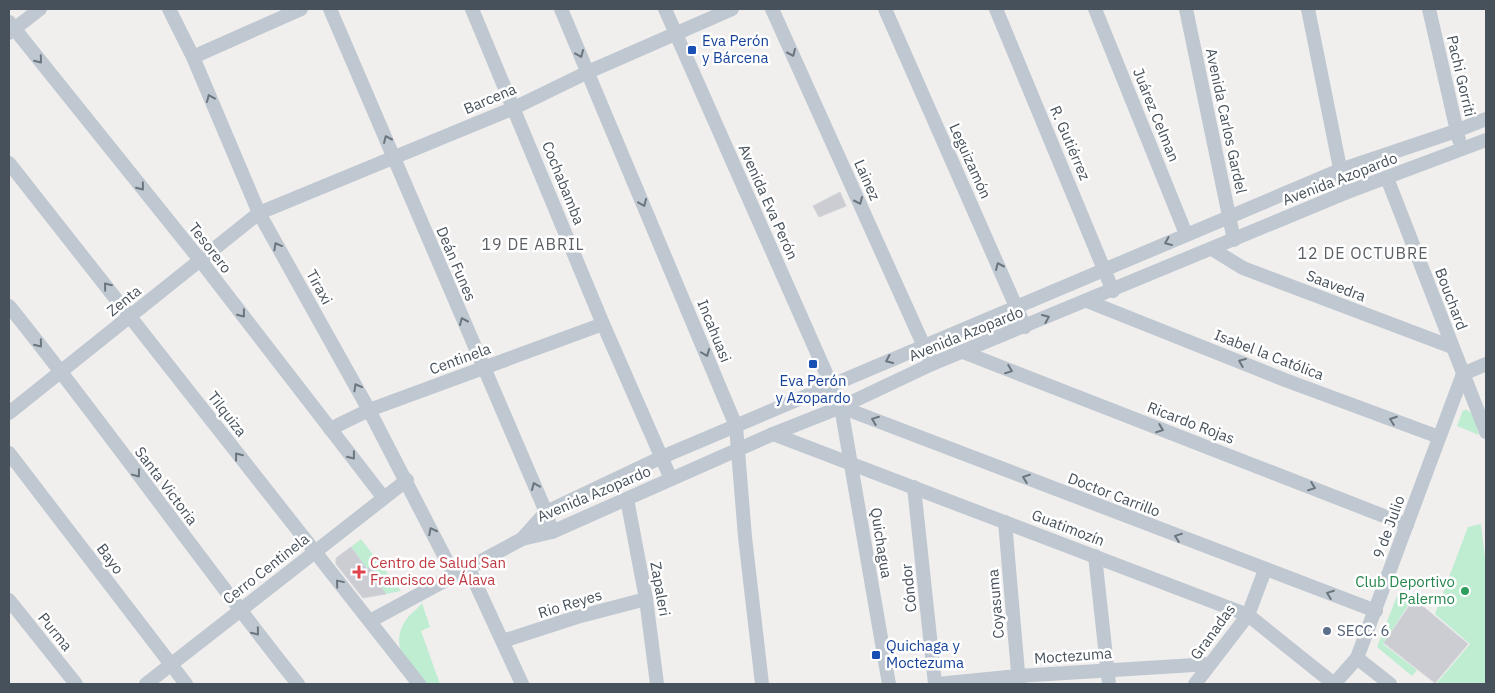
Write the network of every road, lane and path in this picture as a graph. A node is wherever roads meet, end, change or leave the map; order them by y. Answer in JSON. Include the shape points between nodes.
{"nodes":[{"id":1,"x":40,"y":9,"type":"edge"},
{"id":2,"x":169,"y":9,"type":"edge"},
{"id":3,"x":301,"y":9,"type":"edge"},
{"id":4,"x":330,"y":9,"type":"edge"},
{"id":5,"x":472,"y":9,"type":"edge"},
{"id":6,"x":561,"y":9,"type":"edge"},
{"id":7,"x":665,"y":9,"type":"edge"},
{"id":8,"x":732,"y":9,"type":"edge"},
{"id":9,"x":772,"y":9,"type":"edge"},
{"id":10,"x":885,"y":9,"type":"edge"},
{"id":11,"x":996,"y":9,"type":"edge"},
{"id":12,"x":1095,"y":9,"type":"edge"},
{"id":13,"x":1186,"y":9,"type":"edge"},
{"id":14,"x":1308,"y":9,"type":"edge"},
{"id":15,"x":1429,"y":9,"type":"edge"},
{"id":16,"x":10,"y":28,"type":"edge"},
{"id":17,"x":676,"y":34,"type":"junction"},
{"id":18,"x":193,"y":57,"type":"junction"},
{"id":19,"x":588,"y":72,"type":"junction"},
{"id":20,"x":514,"y":108,"type":"junction"},
{"id":21,"x":1486,"y":119,"type":"edge"},
{"id":22,"x":1456,"y":131,"type":"junction"},
{"id":23,"x":1486,"y":140,"type":"edge"},
{"id":24,"x":1462,"y":149,"type":"junction"},
{"id":25,"x":394,"y":158,"type":"junction"},
{"id":26,"x":9,"y":163,"type":"edge"},
{"id":27,"x":1340,"y":170,"type":"junction"},
{"id":28,"x":1388,"y":178,"type":"junction"},
{"id":29,"x":1345,"y":193,"type":"junction"},
{"id":30,"x":259,"y":213,"type":"junction"},
{"id":31,"x":1229,"y":217,"type":"junction"},
{"id":32,"x":1186,"y":234,"type":"junction"},
{"id":33,"x":1234,"y":240,"type":"junction"},
{"id":34,"x":1212,"y":249,"type":"junction"},
{"id":35,"x":200,"y":260,"type":"junction"},
{"id":36,"x":1104,"y":269,"type":"junction"},
{"id":37,"x":1113,"y":291,"type":"junction"},
{"id":38,"x":1087,"y":301,"type":"junction"},
{"id":39,"x":9,"y":306,"type":"edge"},
{"id":40,"x":1016,"y":306,"type":"junction"},
{"id":41,"x":131,"y":316,"type":"junction"},
{"id":42,"x":603,"y":324,"type":"junction"},
{"id":43,"x":1025,"y":328,"type":"junction"},
{"id":44,"x":924,"y":345,"type":"junction"},
{"id":45,"x":1452,"y":347,"type":"junction"},
{"id":46,"x":963,"y":352,"type":"junction"},
{"id":47,"x":932,"y":364,"type":"junction"},
{"id":48,"x":1486,"y":364,"type":"edge"},
{"id":49,"x":484,"y":368,"type":"junction"},
{"id":50,"x":62,"y":372,"type":"junction"},
{"id":51,"x":1463,"y":374,"type":"junction"},
{"id":52,"x":832,"y":385,"type":"junction"},
{"id":53,"x":841,"y":407,"type":"junction"},
{"id":54,"x":779,"y":408,"type":"junction"},
{"id":55,"x":369,"y":410,"type":"junction"},
{"id":56,"x":9,"y":413,"type":"edge"},
{"id":57,"x":736,"y":426,"type":"junction"},
{"id":58,"x":330,"y":429,"type":"junction"},
{"id":59,"x":1486,"y":432,"type":"edge"},
{"id":60,"x":773,"y":434,"type":"junction"},
{"id":61,"x":1439,"y":437,"type":"junction"},
{"id":62,"x":737,"y":450,"type":"junction"},
{"id":63,"x":9,"y":453,"type":"edge"},
{"id":64,"x":662,"y":457,"type":"junction"},
{"id":65,"x":852,"y":464,"type":"junction"},
{"id":66,"x":671,"y":479,"type":"junction"},
{"id":67,"x":406,"y":480,"type":"junction"},
{"id":68,"x":914,"y":488,"type":"junction"},
{"id":69,"x":383,"y":497,"type":"junction"},
{"id":70,"x":627,"y":499,"type":"junction"},
{"id":71,"x":546,"y":512,"type":"junction"},
{"id":72,"x":1005,"y":522,"type":"junction"},
{"id":73,"x":1407,"y":525,"type":"junction"},
{"id":74,"x":552,"y":532,"type":"junction"},
{"id":75,"x":522,"y":539,"type":"junction"},
{"id":76,"x":313,"y":553,"type":"junction"},
{"id":77,"x":1095,"y":556,"type":"junction"},
{"id":78,"x":468,"y":567,"type":"junction"},
{"id":79,"x":1266,"y":570,"type":"junction"},
{"id":80,"x":454,"y":575,"type":"junction"},
{"id":81,"x":646,"y":599,"type":"junction"},
{"id":82,"x":9,"y":600,"type":"edge"},
{"id":83,"x":239,"y":611,"type":"junction"},
{"id":84,"x":1376,"y":611,"type":"junction"},
{"id":85,"x":1248,"y":615,"type":"junction"},
{"id":86,"x":370,"y":621,"type":"junction"},
{"id":87,"x":503,"y":641,"type":"junction"},
{"id":88,"x":1358,"y":658,"type":"junction"},
{"id":89,"x":1210,"y":664,"type":"junction"},
{"id":90,"x":170,"y":665,"type":"junction"},
{"id":91,"x":1108,"y":677,"type":"edge"},
{"id":92,"x":1019,"y":680,"type":"edge"},
{"id":93,"x":76,"y":684,"type":"edge"},
{"id":94,"x":146,"y":684,"type":"edge"},
{"id":95,"x":186,"y":684,"type":"edge"},
{"id":96,"x":298,"y":684,"type":"edge"},
{"id":97,"x":419,"y":684,"type":"edge"},
{"id":98,"x":522,"y":684,"type":"edge"},
{"id":99,"x":657,"y":684,"type":"edge"},
{"id":100,"x":762,"y":684,"type":"edge"},
{"id":101,"x":889,"y":684,"type":"edge"},
{"id":102,"x":936,"y":684,"type":"edge"},
{"id":103,"x":1195,"y":684,"type":"edge"},
{"id":104,"x":1334,"y":684,"type":"edge"},
{"id":105,"x":1390,"y":684,"type":"edge"}],
"edges":[{"from":1,"to":16,"type":"street"},
{"from":2,"to":18,"type":"street","name":"Tiraxi"},
{"from":3,"to":18,"type":"street"},
{"from":25,"to":4,"type":"street","name":"Deán Funes","one_way":true},
{"from":5,"to":20,"type":"street","name":"Cochabamba"},
{"from":6,"to":19,"type":"street","name":"Incahuasi","one_way":true},
{"from":7,"to":17,"type":"street","name":"Avenida Eva Perón"},
{"from":8,"to":17,"type":"street","name":"Barcena"},
{"from":9,"to":44,"type":"street","name":"Lainez","one_way":true},
{"from":40,"to":10,"type":"street","name":"Leguizamón","one_way":true},
{"from":11,"to":36,"type":"street","name":"R. Gutiérrez"},
{"from":12,"to":32,"type":"street","name":"Juárez Celman"},
{"from":13,"to":31,"type":"street","name":"Avenida Carlos Gardel"},
{"from":14,"to":27,"type":"street"},
{"from":15,"to":22,"type":"street","name":"Pachi Gorriti"},
{"from":16,"to":35,"type":"street","name":"Tesorero","one_way":true},
{"from":17,"to":19,"type":"street","name":"Barcena"},
{"from":17,"to":52,"type":"street","name":"Avenida Eva Perón"},
{"from":30,"to":18,"type":"street","name":"Tiraxi","one_way":true},
{"from":19,"to":20,"type":"street","name":"Barcena"},
{"from":19,"to":57,"type":"street","name":"Incahuasi","one_way":true},
{"from":20,"to":25,"type":"street","name":"Barcena"},
{"from":20,"to":42,"type":"street","name":"Cochabamba"},
{"from":21,"to":22,"type":"street","name":"Avenida Azopardo"},
{"from":22,"to":24,"type":"street","name":"Pachi Gorriti"},
{"from":22,"to":27,"type":"street","name":"Avenida Azopardo"},
{"from":23,"to":24,"type":"street","name":"Avenida Azopardo"},
{"from":24,"to":28,"type":"street","name":"Avenida Azopardo"},
{"from":25,"to":30,"type":"street","name":"Barcena"},
{"from":49,"to":25,"type":"street","name":"Deán Funes","one_way":true},
{"from":41,"to":26,"type":"street","name":"Tilquiza","one_way":true},
{"from":27,"to":29,"type":"street"},
{"from":27,"to":31,"type":"street","name":"Avenida Azopardo"},
{"from":28,"to":29,"type":"street","name":"Avenida Azopardo"},
{"from":28,"to":45,"type":"street","name":"Bouchard"},
{"from":29,"to":33,"type":"street","name":"Avenida Azopardo"},
{"from":30,"to":35,"type":"street","name":"Zenta"},
{"from":55,"to":30,"type":"street","name":"Tiraxi","one_way":true},
{"from":31,"to":32,"type":"street","name":"Avenida Azopardo"},
{"from":31,"to":33,"type":"street","name":"Avenida Carlos Gardel"},
{"from":32,"to":36,"type":"street","name":"Avenida Azopardo","one_way":true},
{"from":33,"to":34,"type":"street","name":"Avenida Azopardo"},
{"from":34,"to":37,"type":"street","name":"Avenida Azopardo"},
{"from":34,"to":45,"type":"street","name":"Saavedra","via":[[1243,268]]},
{"from":35,"to":41,"type":"street","name":"Zenta"},
{"from":35,"to":58,"type":"street","name":"Tesorero","one_way":true},
{"from":36,"to":37,"type":"street","name":"R. Gutiérrez"},
{"from":36,"to":40,"type":"street","name":"Avenida Azopardo"},
{"from":37,"to":38,"type":"street","name":"Avenida Azopardo"},
{"from":43,"to":38,"type":"street","name":"Avenida Azopardo","one_way":true},
{"from":61,"to":38,"type":"street","name":"Isabel la Católica","one_way":true},
{"from":39,"to":50,"type":"street","name":"Santa Victoria","one_way":true},
{"from":40,"to":43,"type":"street","name":"Leguizamón"},
{"from":40,"to":44,"type":"street","name":"Avenida Azopardo"},
{"from":41,"to":50,"type":"street","name":"Zenta"},
{"from":76,"to":41,"type":"street","name":"Tilquiza","one_way":true},
{"from":42,"to":49,"type":"street","name":"Centinela"},
{"from":42,"to":64,"type":"street","name":"Cochabamba"},
{"from":43,"to":46,"type":"street","name":"Avenida Azopardo"},
{"from":44,"to":47,"type":"street","name":"Lainez"},
{"from":44,"to":52,"type":"street","name":"Avenida Azopardo","one_way":true},
{"from":45,"to":51,"type":"street","name":"Bouchard"},
{"from":46,"to":47,"type":"street","name":"Avenida Azopardo"},
{"from":46,"to":73,"type":"street","name":"Ricardo Rojas","one_way":true},
{"from":47,"to":53,"type":"street","name":"Avenida Azopardo"},
{"from":48,"to":51,"type":"street"},
{"from":49,"to":55,"type":"street","name":"Centinela"},
{"from":71,"to":49,"type":"street","name":"Deán Funes","one_way":true},
{"from":50,"to":56,"type":"street","name":"Zenta"},
{"from":50,"to":83,"type":"street","name":"Santa Victoria","one_way":true},
{"from":51,"to":59,"type":"street","name":"Bouchard"},
{"from":51,"to":61,"type":"street","name":"9 de Julio"},
{"from":52,"to":53,"type":"street","name":"Avenida Eva Perón"},
{"from":52,"to":54,"type":"street","name":"Avenida Azopardo"},
{"from":53,"to":60,"type":"street","name":"Avenida Azopardo"},
{"from":53,"to":65,"type":"street","name":"Quichagua"},
{"from":79,"to":53,"type":"street","name":"Doctor Carrillo","one_way":true},
{"from":54,"to":57,"type":"street","name":"Avenida Azopardo"},
{"from":54,"to":60,"type":"street"},
{"from":55,"to":58,"type":"street","name":"Centinela"},
{"from":55,"to":67,"type":"street","name":"Tiraxi"},
{"from":57,"to":62,"type":"street","name":"Incahuasi"},
{"from":57,"to":64,"type":"street","name":"Avenida Azopardo"},
{"from":58,"to":69,"type":"street","name":"Tesorero","one_way":true},
{"from":60,"to":62,"type":"street","name":"Avenida Azopardo"},
{"from":60,"to":65,"type":"street","name":"Guatimozín"},
{"from":61,"to":73,"type":"street","name":"9 de Julio"},
{"from":62,"to":66,"type":"street","name":"Avenida Azopardo"},
{"from":62,"to":100,"type":"street","name":"Incahuasi"},
{"from":63,"to":90,"type":"street","name":"Bayo"},
{"from":64,"to":66,"type":"street","name":"Cochabamba"},
{"from":64,"to":71,"type":"street","name":"Avenida Azopardo"},
{"from":65,"to":68,"type":"street","name":"Guatimozín"},
{"from":65,"to":101,"type":"street","name":"Quichagua"},
{"from":66,"to":70,"type":"street","name":"Avenida Azopardo"},
{"from":67,"to":69,"type":"street","name":"Cerro Centinela"},
{"from":80,"to":67,"type":"street","name":"Tiraxi","one_way":true},
{"from":68,"to":72,"type":"street","name":"Guatimozín"},
{"from":68,"to":102,"type":"street","name":"Cóndor"},
{"from":69,"to":76,"type":"street","name":"Cerro Centinela"},
{"from":70,"to":74,"type":"street","name":"Avenida Azopardo"},
{"from":70,"to":81,"type":"street","name":"Zapaleri"},
{"from":71,"to":74,"type":"street","name":"Deán Funes"},
{"from":71,"to":75,"type":"street","name":"Avenida Azopardo"},
{"from":72,"to":77,"type":"street","name":"Guatimozín"},
{"from":72,"to":92,"type":"street","name":"Coyasuma"},
{"from":73,"to":84,"type":"street","name":"9 de Julio"},
{"from":74,"to":75,"type":"street","name":"Avenida Azopardo"},
{"from":75,"to":78,"type":"street"},
{"from":76,"to":83,"type":"street","name":"Cerro Centinela"},
{"from":86,"to":76,"type":"street","name":"Tilquiza","one_way":true},
{"from":77,"to":85,"type":"street","name":"Guatimozín"},
{"from":77,"to":91,"type":"street"},
{"from":78,"to":80,"type":"street"},
{"from":78,"to":87,"type":"street"},
{"from":84,"to":79,"type":"street","name":"Doctor Carrillo","one_way":true},
{"from":79,"to":85,"type":"street","name":"Granadas"},
{"from":80,"to":86,"type":"street"},
{"from":81,"to":87,"type":"street","name":"Rio Reyes"},
{"from":81,"to":99,"type":"street","name":"Zapaleri"},
{"from":82,"to":93,"type":"street","name":"Purma"},
{"from":83,"to":90,"type":"street","name":"Cerro Centinela"},
{"from":83,"to":96,"type":"street","name":"Santa Victoria","one_way":true},
{"from":84,"to":88,"type":"street","name":"9 de Julio"},
{"from":85,"to":89,"type":"street","name":"Granadas"},
{"from":85,"to":104,"type":"street","name":"Guatimozín"},
{"from":86,"to":97,"type":"street","name":"Tilquiza"},
{"from":87,"to":98,"type":"street"},
{"from":88,"to":104,"type":"street","name":"9 de Julio"},
{"from":88,"to":105,"type":"street"},
{"from":89,"to":91,"type":"street","name":"Moctezuma"},
{"from":89,"to":103,"type":"street","name":"Granadas"},
{"from":90,"to":94,"type":"street","name":"Cerro Centinela"},
{"from":90,"to":95,"type":"street","name":"Bayo"},
{"from":91,"to":92,"type":"street","name":"Moctezuma"},
{"from":92,"to":102,"type":"street","name":"Moctezuma"}]}
